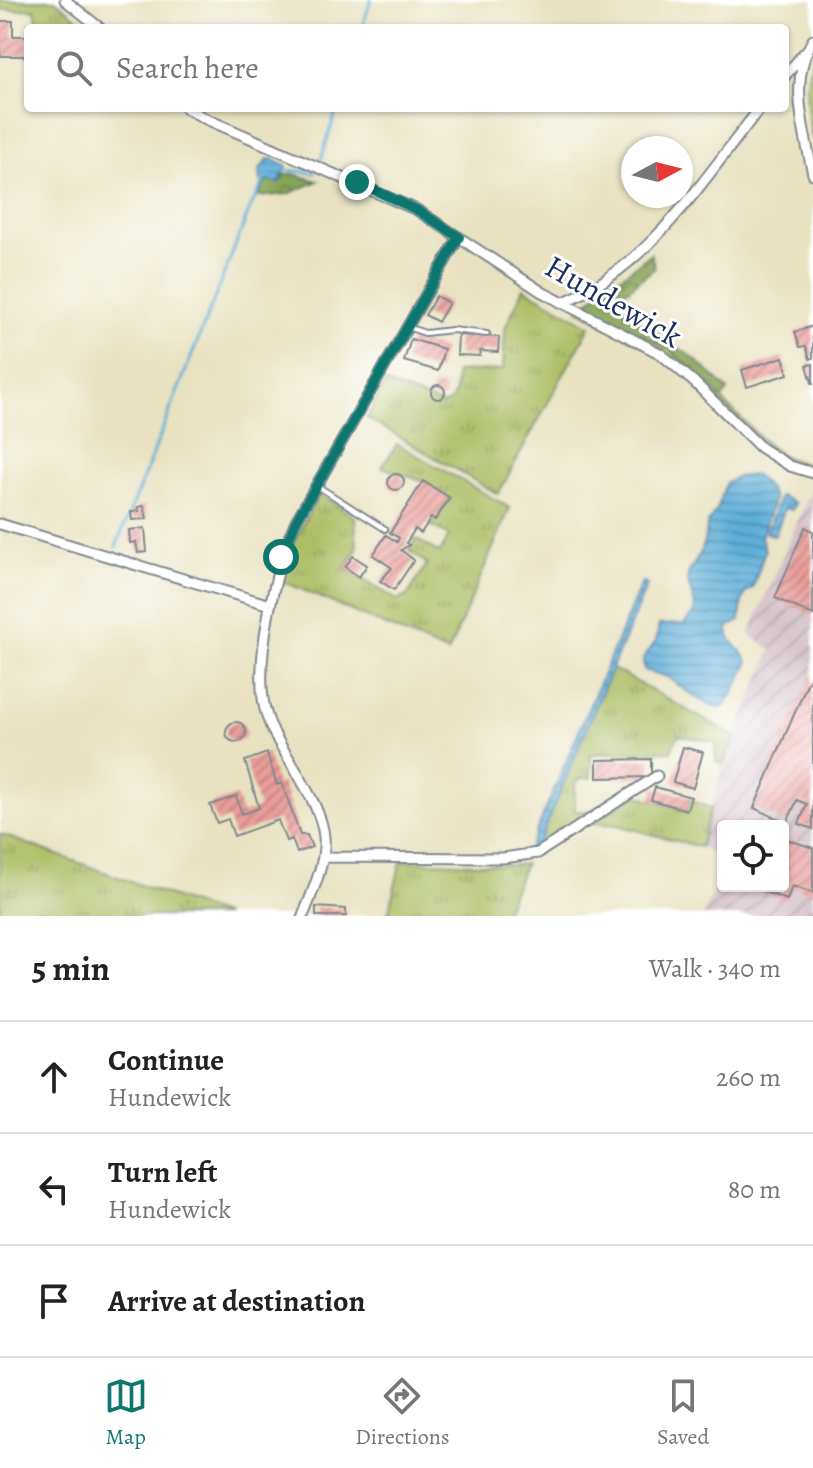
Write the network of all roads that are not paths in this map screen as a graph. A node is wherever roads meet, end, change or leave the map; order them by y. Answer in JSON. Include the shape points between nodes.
{"nodes":[{"id":1,"x":65,"y":0,"type":"edge"},
{"id":2,"x":95,"y":24,"type":"edge"},
{"id":3,"x":813,"y":40,"type":"edge"},
{"id":4,"x":806,"y":50,"type":"junction"},
{"id":5,"x":789,"y":71,"type":"edge"},
{"id":6,"x":193,"y":112,"type":"edge"},
{"id":7,"x":757,"y":112,"type":"edge"},
{"id":8,"x":813,"y":174,"type":"edge"},
{"id":9,"x":459,"y":237,"type":"junction"},
{"id":10,"x":561,"y":303,"type":"junction"},
{"id":11,"x":408,"y":327,"type":"junction"},
{"id":12,"x":487,"y":334,"type":"dead end"},
{"id":13,"x":813,"y":473,"type":"edge"},
{"id":14,"x":317,"y":485,"type":"junction"},
{"id":15,"x":0,"y":524,"type":"edge"},
{"id":16,"x":385,"y":529,"type":"dead end"},
{"id":17,"x":270,"y":605,"type":"junction"},
{"id":18,"x":657,"y":776,"type":"dead end"},
{"id":19,"x":324,"y":857,"type":"junction"},
{"id":20,"x":303,"y":916,"type":"edge"}],
"edges":[{"from":1,"to":2,"type":"street"},
{"from":3,"to":4,"type":"street"},
{"from":4,"to":5,"type":"street"},
{"from":4,"to":8,"type":"street","via":[[799,81]]},
{"from":6,"to":9,"type":"street","name":"Hundewick","via":[[405,205]]},
{"from":7,"to":10,"type":"street","via":[[647,245],[596,286]]},
{"from":9,"to":10,"type":"street","name":"Hundewick"},
{"from":9,"to":11,"type":"street"},
{"from":10,"to":13,"type":"street","name":"Hundewick","via":[[661,354],[771,456]]},
{"from":11,"to":12,"type":"lane","via":[[425,333]]},
{"from":11,"to":14,"type":"street"},
{"from":14,"to":16,"type":"lane"},
{"from":14,"to":17,"type":"street","via":[[287,540]]},
{"from":15,"to":17,"type":"street"},
{"from":17,"to":19,"type":"street","via":[[264,708],[270,728],[318,808]]},
{"from":18,"to":19,"type":"street","via":[[538,853],[503,858]]},
{"from":19,"to":20,"type":"street"}]}
